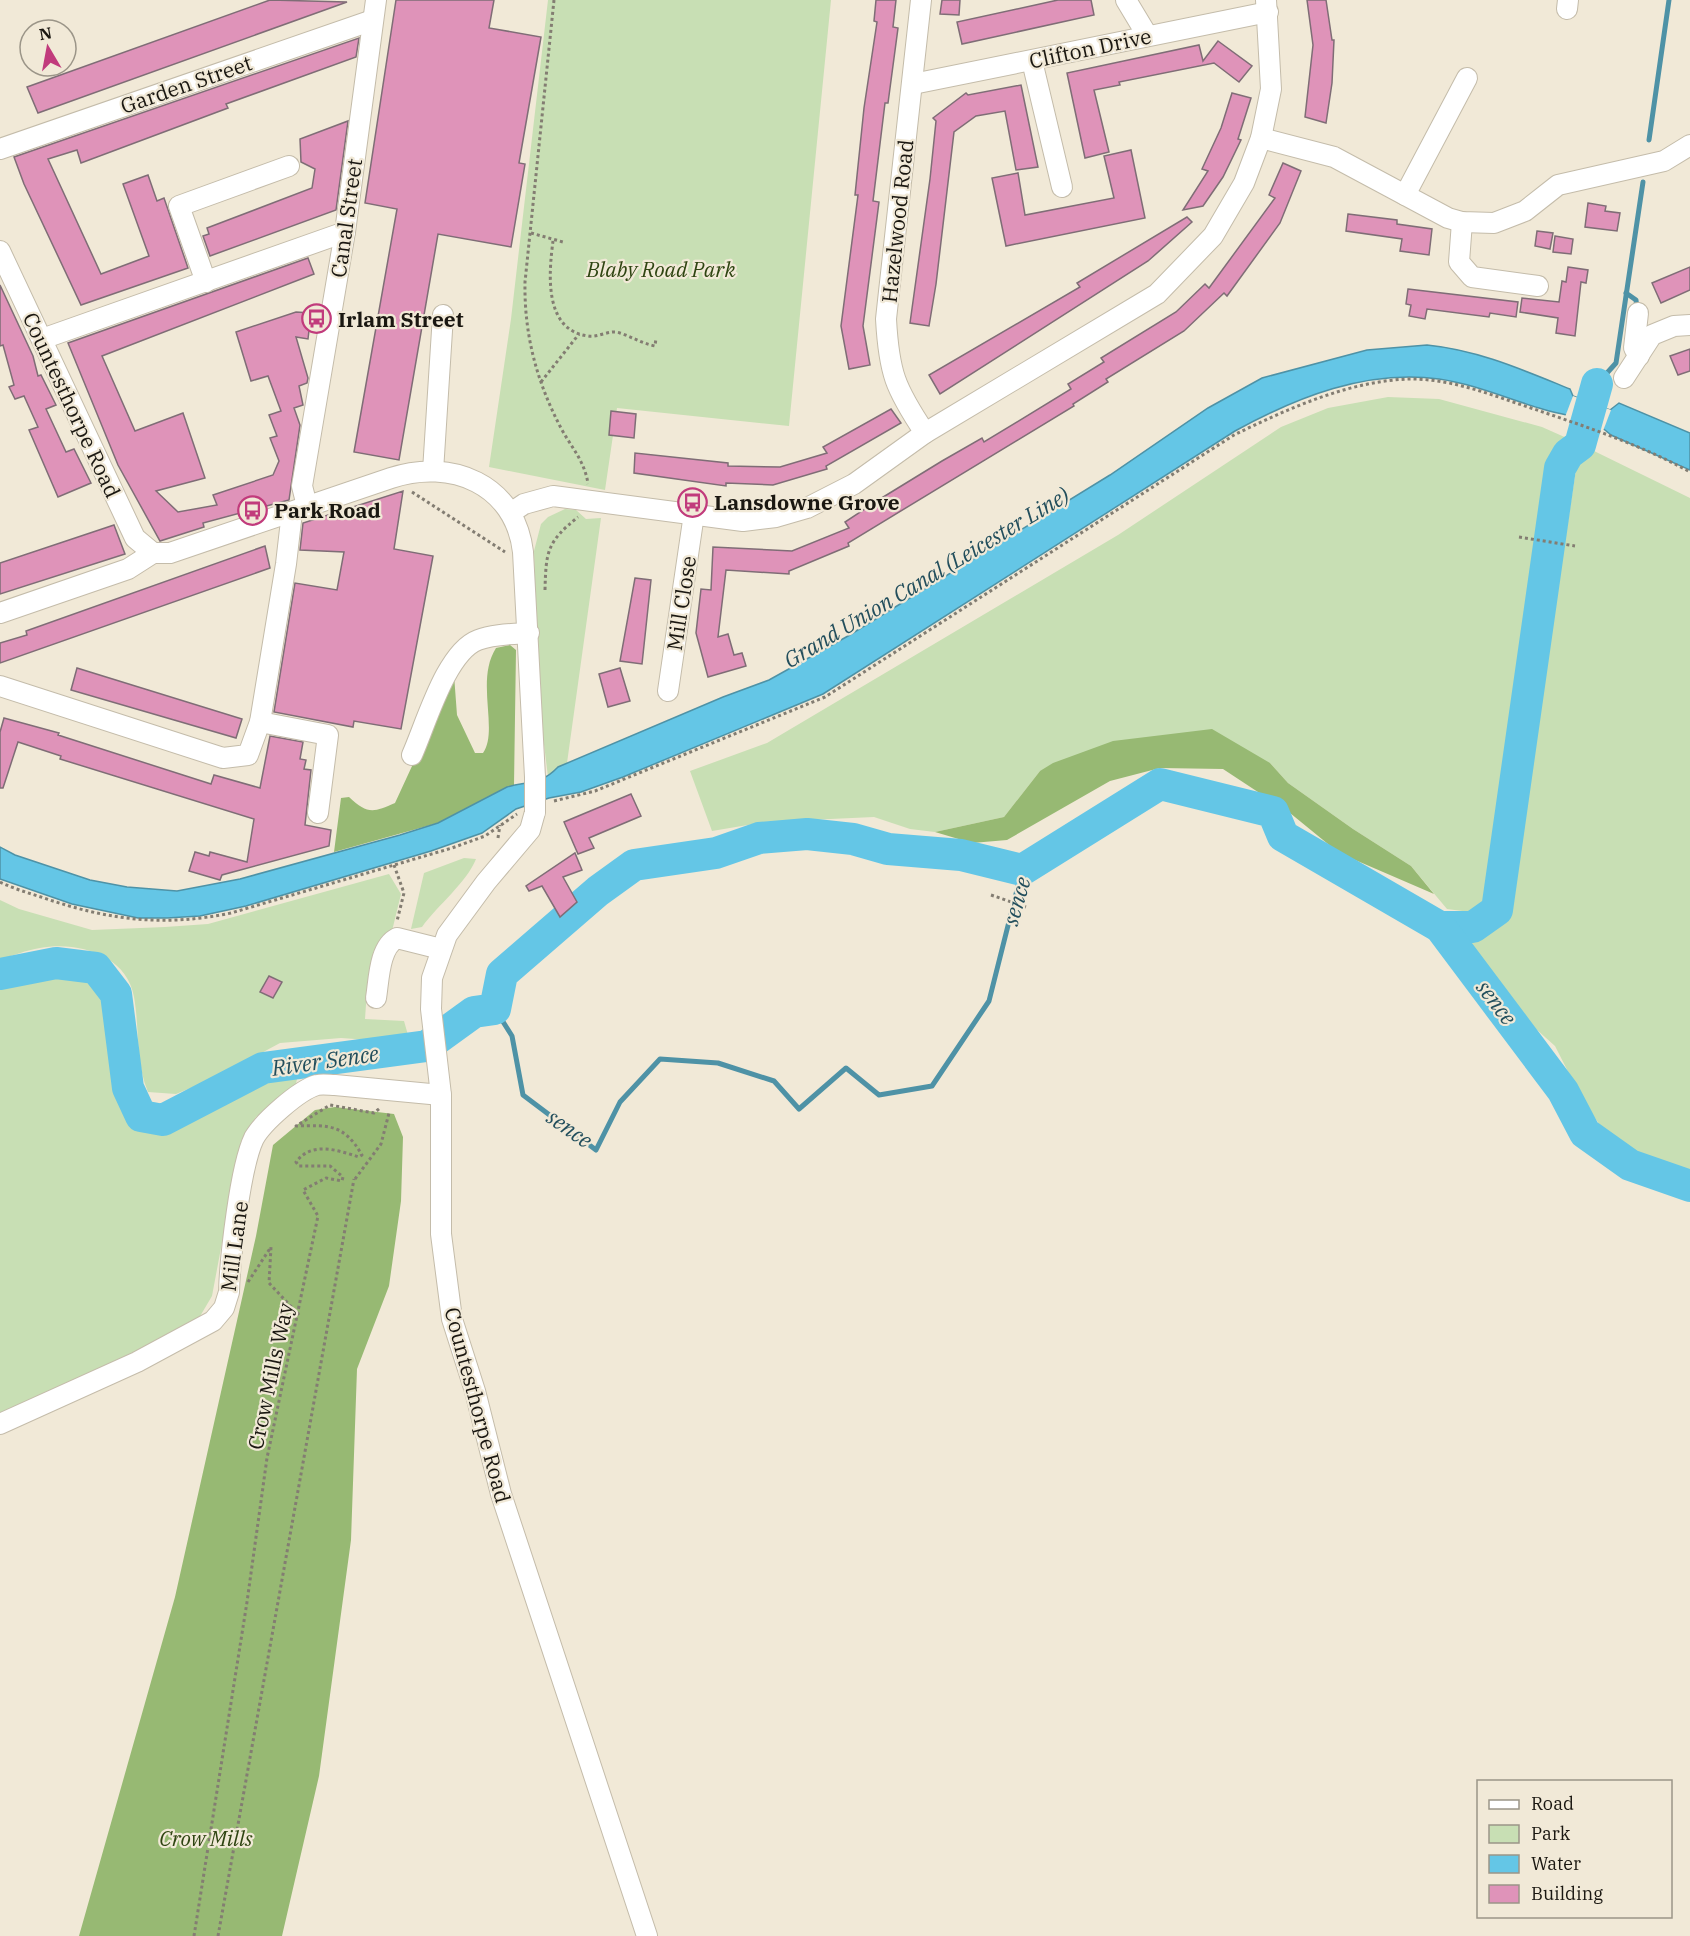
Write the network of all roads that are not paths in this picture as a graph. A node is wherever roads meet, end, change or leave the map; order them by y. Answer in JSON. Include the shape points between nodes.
{"nodes":[{"id":1,"x":376,"y":0,"type":"edge"},
{"id":2,"x":921,"y":0,"type":"edge"},
{"id":3,"x":1126,"y":0,"type":"edge"},
{"id":4,"x":1267,"y":6,"type":"edge"},
{"id":5,"x":373,"y":20,"type":"junction"},
{"id":6,"x":1147,"y":35,"type":"junction"},
{"id":7,"x":1032,"y":61,"type":"junction"},
{"id":8,"x":1467,"y":78,"type":"dead end"},
{"id":9,"x":913,"y":84,"type":"junction"},
{"id":10,"x":1262,"y":138,"type":"junction"},
{"id":11,"x":1690,"y":145,"type":"edge"},
{"id":12,"x":0,"y":149,"type":"edge"},
{"id":13,"x":289,"y":166,"type":"dead end"},
{"id":14,"x":1062,"y":187,"type":"dead end"},
{"id":15,"x":1405,"y":195,"type":"junction"},
{"id":16,"x":1462,"y":222,"type":"junction"},
{"id":17,"x":345,"y":232,"type":"junction"},
{"id":18,"x":0,"y":251,"type":"edge"},
{"id":19,"x":206,"y":282,"type":"junction"},
{"id":20,"x":1538,"y":286,"type":"dead end"},
{"id":21,"x":1638,"y":313,"type":"dead end"},
{"id":22,"x":443,"y":315,"type":"dead end"},
{"id":23,"x":1688,"y":325,"type":"edge"},
{"id":24,"x":42,"y":339,"type":"junction"},
{"id":25,"x":1639,"y":356,"type":"junction"},
{"id":26,"x":1624,"y":378,"type":"dead end"},
{"id":27,"x":925,"y":433,"type":"junction"},
{"id":28,"x":433,"y":471,"type":"junction"},
{"id":29,"x":300,"y":509,"type":"junction"},
{"id":30,"x":512,"y":512,"type":"junction"},
{"id":31,"x":694,"y":514,"type":"junction"},
{"id":32,"x":153,"y":553,"type":"junction"},
{"id":33,"x":0,"y":613,"type":"edge"},
{"id":34,"x":529,"y":633,"type":"junction"},
{"id":35,"x":0,"y":686,"type":"edge"},
{"id":36,"x":668,"y":691,"type":"dead end"},
{"id":37,"x":260,"y":722,"type":"junction"},
{"id":38,"x":412,"y":755,"type":"dead end"},
{"id":39,"x":318,"y":813,"type":"dead end"},
{"id":40,"x":441,"y":949,"type":"junction"},
{"id":41,"x":376,"y":998,"type":"dead end"},
{"id":42,"x":441,"y":1095,"type":"junction"},
{"id":43,"x":0,"y":1424,"type":"edge"},
{"id":44,"x":647,"y":1936,"type":"edge"}],
"edges":[{"from":1,"to":5,"type":"street","name":"Canal Street"},
{"from":2,"to":9,"type":"street","name":"Hazelwood Road"},
{"from":3,"to":6,"type":"street"},
{"from":4,"to":6,"type":"street","name":"Clifton Drive"},
{"from":4,"to":10,"type":"street","via":[[1271,88]]},
{"from":5,"to":12,"type":"street","name":"Garden Street"},
{"from":5,"to":17,"type":"street","name":"Canal Street"},
{"from":6,"to":7,"type":"street","name":"Clifton Drive"},
{"from":7,"to":9,"type":"street","name":"Clifton Drive"},
{"from":7,"to":14,"type":"street"},
{"from":8,"to":15,"type":"street"},
{"from":9,"to":27,"type":"street","name":"Hazelwood Road","via":[[886,319],[889,360],[898,388]]},
{"from":10,"to":15,"type":"street","via":[[1334,157]]},
{"from":10,"to":27,"type":"street","via":[[1244,183],[1213,236],[1157,294]]},
{"from":11,"to":16,"type":"street","via":[[1664,161],[1558,185],[1525,211],[1494,223]]},
{"from":13,"to":19,"type":"street","via":[[178,206]]},
{"from":15,"to":16,"type":"street"},
{"from":16,"to":20,"type":"street","via":[[1459,262],[1472,276]]},
{"from":17,"to":19,"type":"street"},
{"from":17,"to":29,"type":"street","name":"Canal Street"},
{"from":18,"to":24,"type":"street","name":"Countesthorpe Road"},
{"from":19,"to":24,"type":"street"},
{"from":21,"to":25,"type":"street","via":[[1634,348]]},
{"from":22,"to":28,"type":"street"},
{"from":23,"to":25,"type":"street","via":[[1652,335]]},
{"from":24,"to":32,"type":"street","name":"Countesthorpe Road","via":[[135,538]]},
{"from":25,"to":26,"type":"street"},
{"from":27,"to":31,"type":"street","via":[[854,484],[807,508],[743,521]]},
{"from":28,"to":29,"type":"street","via":[[391,478]]},
{"from":28,"to":30,"type":"street","via":[[453,473],[476,482],[492,491]]},
{"from":29,"to":32,"type":"street","via":[[170,553]]},
{"from":29,"to":37,"type":"street","name":"Canal Street","via":[[286,564]]},
{"from":30,"to":31,"type":"street","via":[[524,504],[553,496]]},
{"from":30,"to":34,"type":"street","name":"Countesthorpe Road","via":[[522,539]]},
{"from":31,"to":36,"type":"street","name":"Mill Close"},
{"from":32,"to":33,"type":"street","via":[[128,569]]},
{"from":34,"to":38,"type":"street","via":[[478,640],[459,653],[446,674]]},
{"from":34,"to":40,"type":"street","name":"Countesthorpe Road","bridge":true,"via":[[535,777],[530,830],[481,889]]},
{"from":35,"to":37,"type":"street","name":"Canal Street","via":[[223,758],[249,755]]},
{"from":37,"to":39,"type":"street","via":[[328,735]]},
{"from":40,"to":41,"type":"street","via":[[392,940],[384,955]]},
{"from":40,"to":42,"type":"street","name":"Countesthorpe Road","via":[[432,978],[431,1009]]},
{"from":42,"to":43,"type":"street","name":"Mill Lane","via":[[318,1085],[302,1093],[265,1123],[254,1139],[246,1168],[229,1292],[224,1308],[213,1321],[137,1362]]},
{"from":42,"to":44,"type":"street","name":"Countesthorpe Road","via":[[441,1234],[452,1319],[501,1494]]}]}
